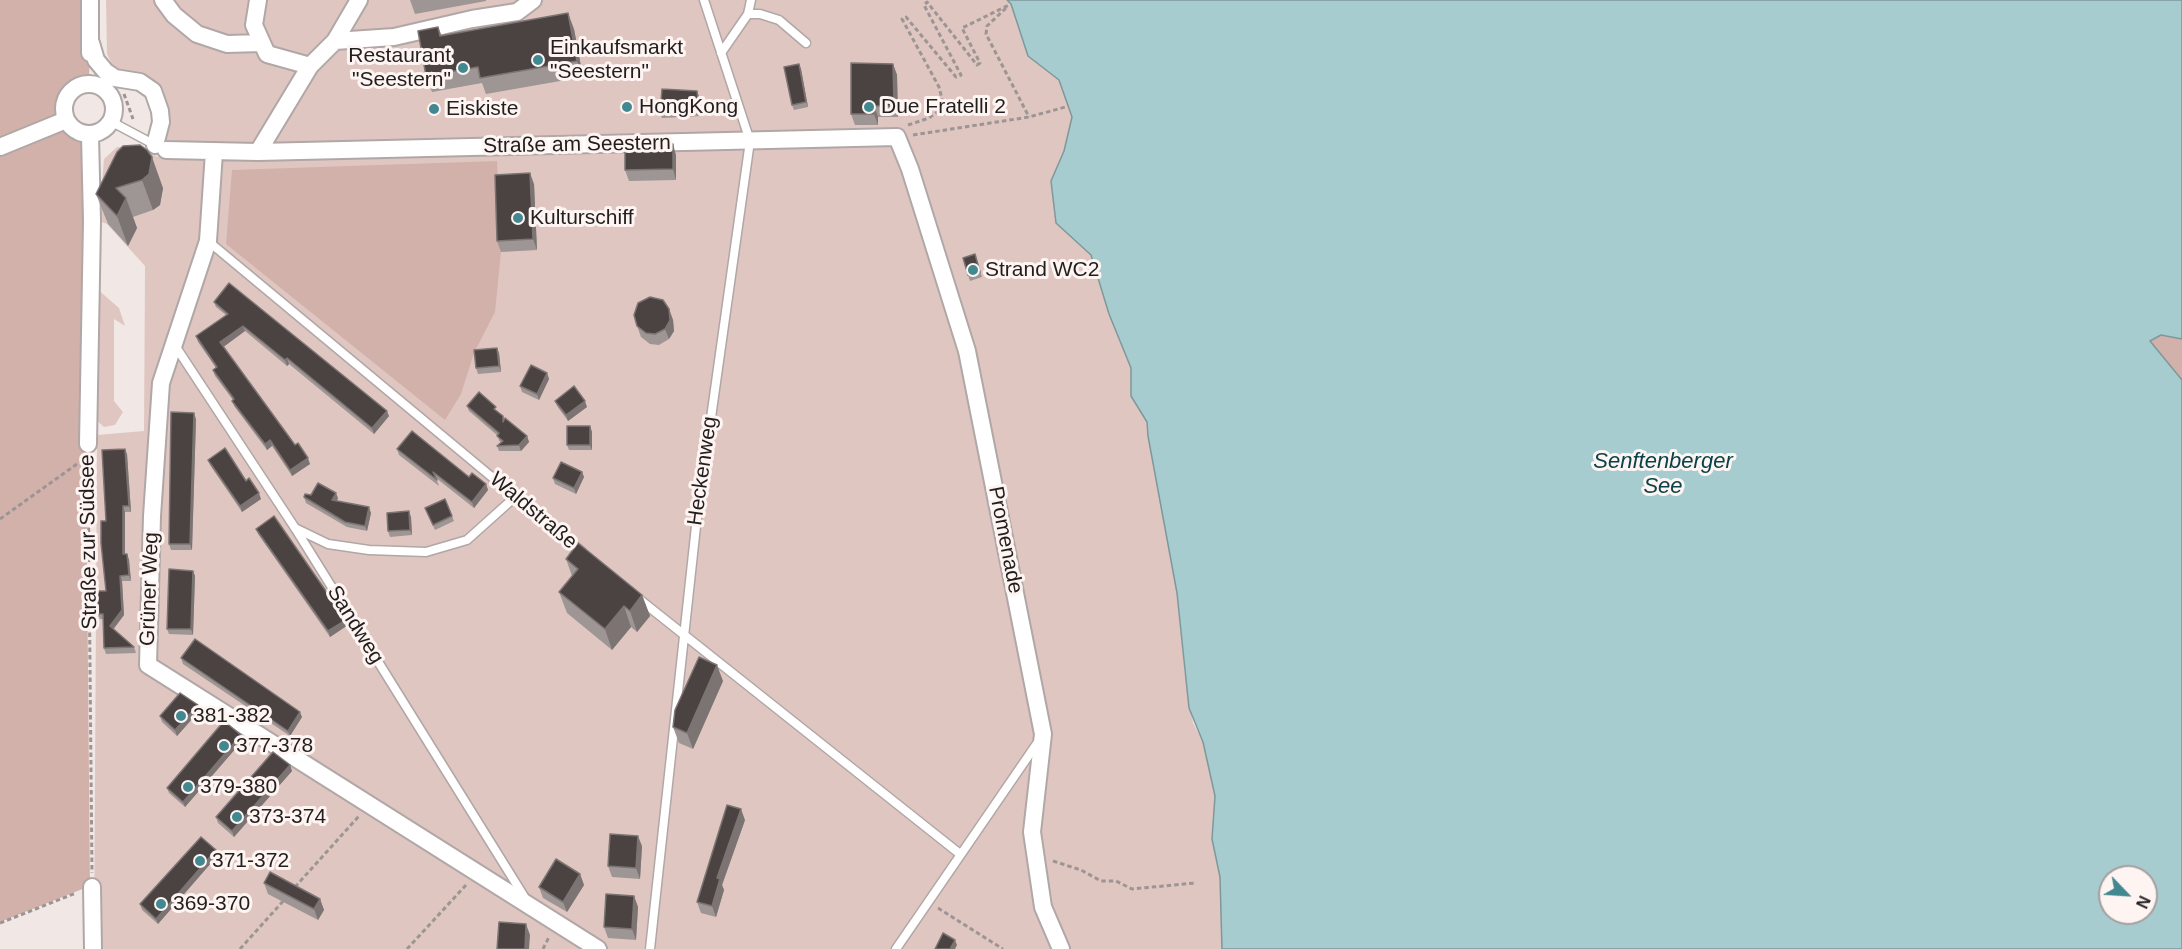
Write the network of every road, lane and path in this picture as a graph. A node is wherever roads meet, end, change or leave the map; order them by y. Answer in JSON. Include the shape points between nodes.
{"nodes":[{"id":1,"x":90,"y":0,"type":"edge"},
{"id":2,"x":163,"y":0,"type":"edge"},
{"id":3,"x":258,"y":0,"type":"edge"},
{"id":4,"x":359,"y":0,"type":"edge"},
{"id":5,"x":533,"y":0,"type":"edge"},
{"id":6,"x":704,"y":0,"type":"edge"},
{"id":7,"x":751,"y":0,"type":"edge"},
{"id":8,"x":748,"y":14,"type":"junction"},
{"id":9,"x":335,"y":41,"type":"junction"},
{"id":10,"x":262,"y":42,"type":"junction"},
{"id":11,"x":91,"y":43,"type":"junction"},
{"id":12,"x":806,"y":43,"type":"dead end"},
{"id":13,"x":721,"y":53,"type":"junction"},
{"id":14,"x":310,"y":66,"type":"junction"},
{"id":15,"x":90,"y":84,"type":"junction"},
{"id":16,"x":1069,"y":106,"type":"dead end"},
{"id":17,"x":1029,"y":117,"type":"junction"},
{"id":18,"x":66,"y":120,"type":"junction"},
{"id":19,"x":112,"y":122,"type":"junction"},
{"id":20,"x":901,"y":132,"type":"junction"},
{"id":21,"x":90,"y":135,"type":"junction"},
{"id":22,"x":750,"y":141,"type":"junction"},
{"id":23,"x":0,"y":147,"type":"edge"},
{"id":24,"x":160,"y":147,"type":"junction"},
{"id":25,"x":214,"y":152,"type":"junction"},
{"id":26,"x":258,"y":152,"type":"junction"},
{"id":27,"x":208,"y":241,"type":"junction"},
{"id":28,"x":174,"y":344,"type":"junction"},
{"id":29,"x":88,"y":450,"type":"junction"},
{"id":30,"x":515,"y":496,"type":"junction"},
{"id":31,"x":0,"y":519,"type":"edge"},
{"id":32,"x":295,"y":528,"type":"junction"},
{"id":33,"x":586,"y":555,"type":"edge"},
{"id":34,"x":630,"y":592,"type":"edge"},
{"id":35,"x":684,"y":636,"type":"junction"},
{"id":36,"x":1043,"y":734,"type":"junction"},
{"id":37,"x":368,"y":806,"type":"junction"},
{"id":38,"x":960,"y":854,"type":"junction"},
{"id":39,"x":1036,"y":860,"type":"junction"},
{"id":40,"x":477,"y":874,"type":"junction"},
{"id":41,"x":1195,"y":883,"type":"dead end"},
{"id":42,"x":92,"y":887,"type":"junction"},
{"id":43,"x":928,"y":901,"type":"junction"},
{"id":44,"x":532,"y":909,"type":"junction"},
{"id":45,"x":0,"y":923,"type":"edge"},
{"id":46,"x":93,"y":949,"type":"edge"},
{"id":47,"x":240,"y":949,"type":"edge"},
{"id":48,"x":407,"y":949,"type":"edge"},
{"id":49,"x":598,"y":949,"type":"edge"},
{"id":50,"x":650,"y":949,"type":"edge"},
{"id":51,"x":896,"y":949,"type":"edge"},
{"id":52,"x":1003,"y":949,"type":"edge"},
{"id":53,"x":1060,"y":949,"type":"edge"}],
"edges":[{"from":1,"to":11,"type":"street"},
{"from":2,"to":10,"type":"street","via":[[197,34],[227,44]]},
{"from":3,"to":10,"type":"street","via":[[254,25]]},
{"from":4,"to":9,"type":"street"},
{"from":5,"to":9,"type":"street","via":[[517,12],[394,37]]},
{"from":6,"to":13,"type":"lane","name":"Heckenweg"},
{"from":7,"to":8,"type":"lane"},
{"from":8,"to":12,"type":"lane","via":[[779,20]]},
{"from":8,"to":13,"type":"lane"},
{"from":9,"to":14,"type":"street"},
{"from":10,"to":14,"type":"street","via":[[267,54]]},
{"from":11,"to":15,"type":"street"},
{"from":11,"to":24,"type":"street","via":[[96,60],[106,72],[115,78],[140,82],[153,91],[159,105]]},
{"from":13,"to":22,"type":"lane","name":"Heckenweg"},
{"from":14,"to":26,"type":"street"},
{"from":15,"to":18,"type":"street","via":[[76,88],[66,99]]},
{"from":15,"to":19,"type":"street","via":[[104,88],[114,100]]},
{"from":16,"to":17,"type":"path"},
{"from":17,"to":20,"type":"path"},
{"from":17,"to":20,"type":"path","via":[[986,34],[987,26],[1011,4],[962,27],[980,63],[976,65],[927,2],[924,4],[961,75],[956,77],[906,17],[902,19],[939,87],[944,107]]},
{"from":18,"to":21,"type":"street","via":[[76,131]]},
{"from":18,"to":23,"type":"street"},
{"from":19,"to":21,"type":"street","via":[[98,134]]},
{"from":19,"to":24,"type":"lane"},
{"from":20,"to":22,"type":"street","name":"Straße am Seestern"},
{"from":20,"to":36,"type":"street","name":"Promenade","via":[[967,351]]},
{"from":21,"to":29,"type":"street","name":"Straße zur Südsee"},
{"from":22,"to":26,"type":"street","name":"Straße am Seestern"},
{"from":22,"to":35,"type":"lane","name":"Heckenweg"},
{"from":24,"to":25,"type":"street","name":"Straße am Seestern"},
{"from":25,"to":26,"type":"street","name":"Straße am Seestern"},
{"from":25,"to":27,"type":"street"},
{"from":27,"to":28,"type":"street","name":"Grüner Weg"},
{"from":27,"to":30,"type":"lane","name":"Waldstraße"},
{"from":28,"to":32,"type":"lane","name":"Sandweg"},
{"from":28,"to":37,"type":"street","name":"Grüner Weg","via":[[161,382],[148,664]]},
{"from":29,"to":31,"type":"path"},
{"from":29,"to":42,"type":"path","name":"Straße zur Südsee"},
{"from":30,"to":32,"type":"lane","via":[[467,540],[426,552],[328,544]]},
{"from":30,"to":33,"type":"lane","name":"Waldstraße"},
{"from":32,"to":44,"type":"lane","name":"Sandweg"},
{"from":34,"to":35,"type":"lane"},
{"from":35,"to":38,"type":"lane"},
{"from":35,"to":50,"type":"lane","name":"Heckenweg"},
{"from":36,"to":38,"type":"lane"},
{"from":36,"to":39,"type":"street","name":"Promenade","via":[[1032,832]]},
{"from":37,"to":40,"type":"street","name":"Grüner Weg"},
{"from":37,"to":47,"type":"path"},
{"from":38,"to":43,"type":"lane"},
{"from":39,"to":41,"type":"path","via":[[1064,864],[1101,881],[1116,881],[1132,889]]},
{"from":39,"to":53,"type":"street","name":"Promenade","via":[[1043,907]]},
{"from":40,"to":44,"type":"street","name":"Grüner Weg"},
{"from":40,"to":48,"type":"path"},
{"from":42,"to":45,"type":"path"},
{"from":42,"to":46,"type":"street"},
{"from":43,"to":51,"type":"lane"},
{"from":43,"to":52,"type":"path"},
{"from":44,"to":49,"type":"street","name":"Grüner Weg"}]}
